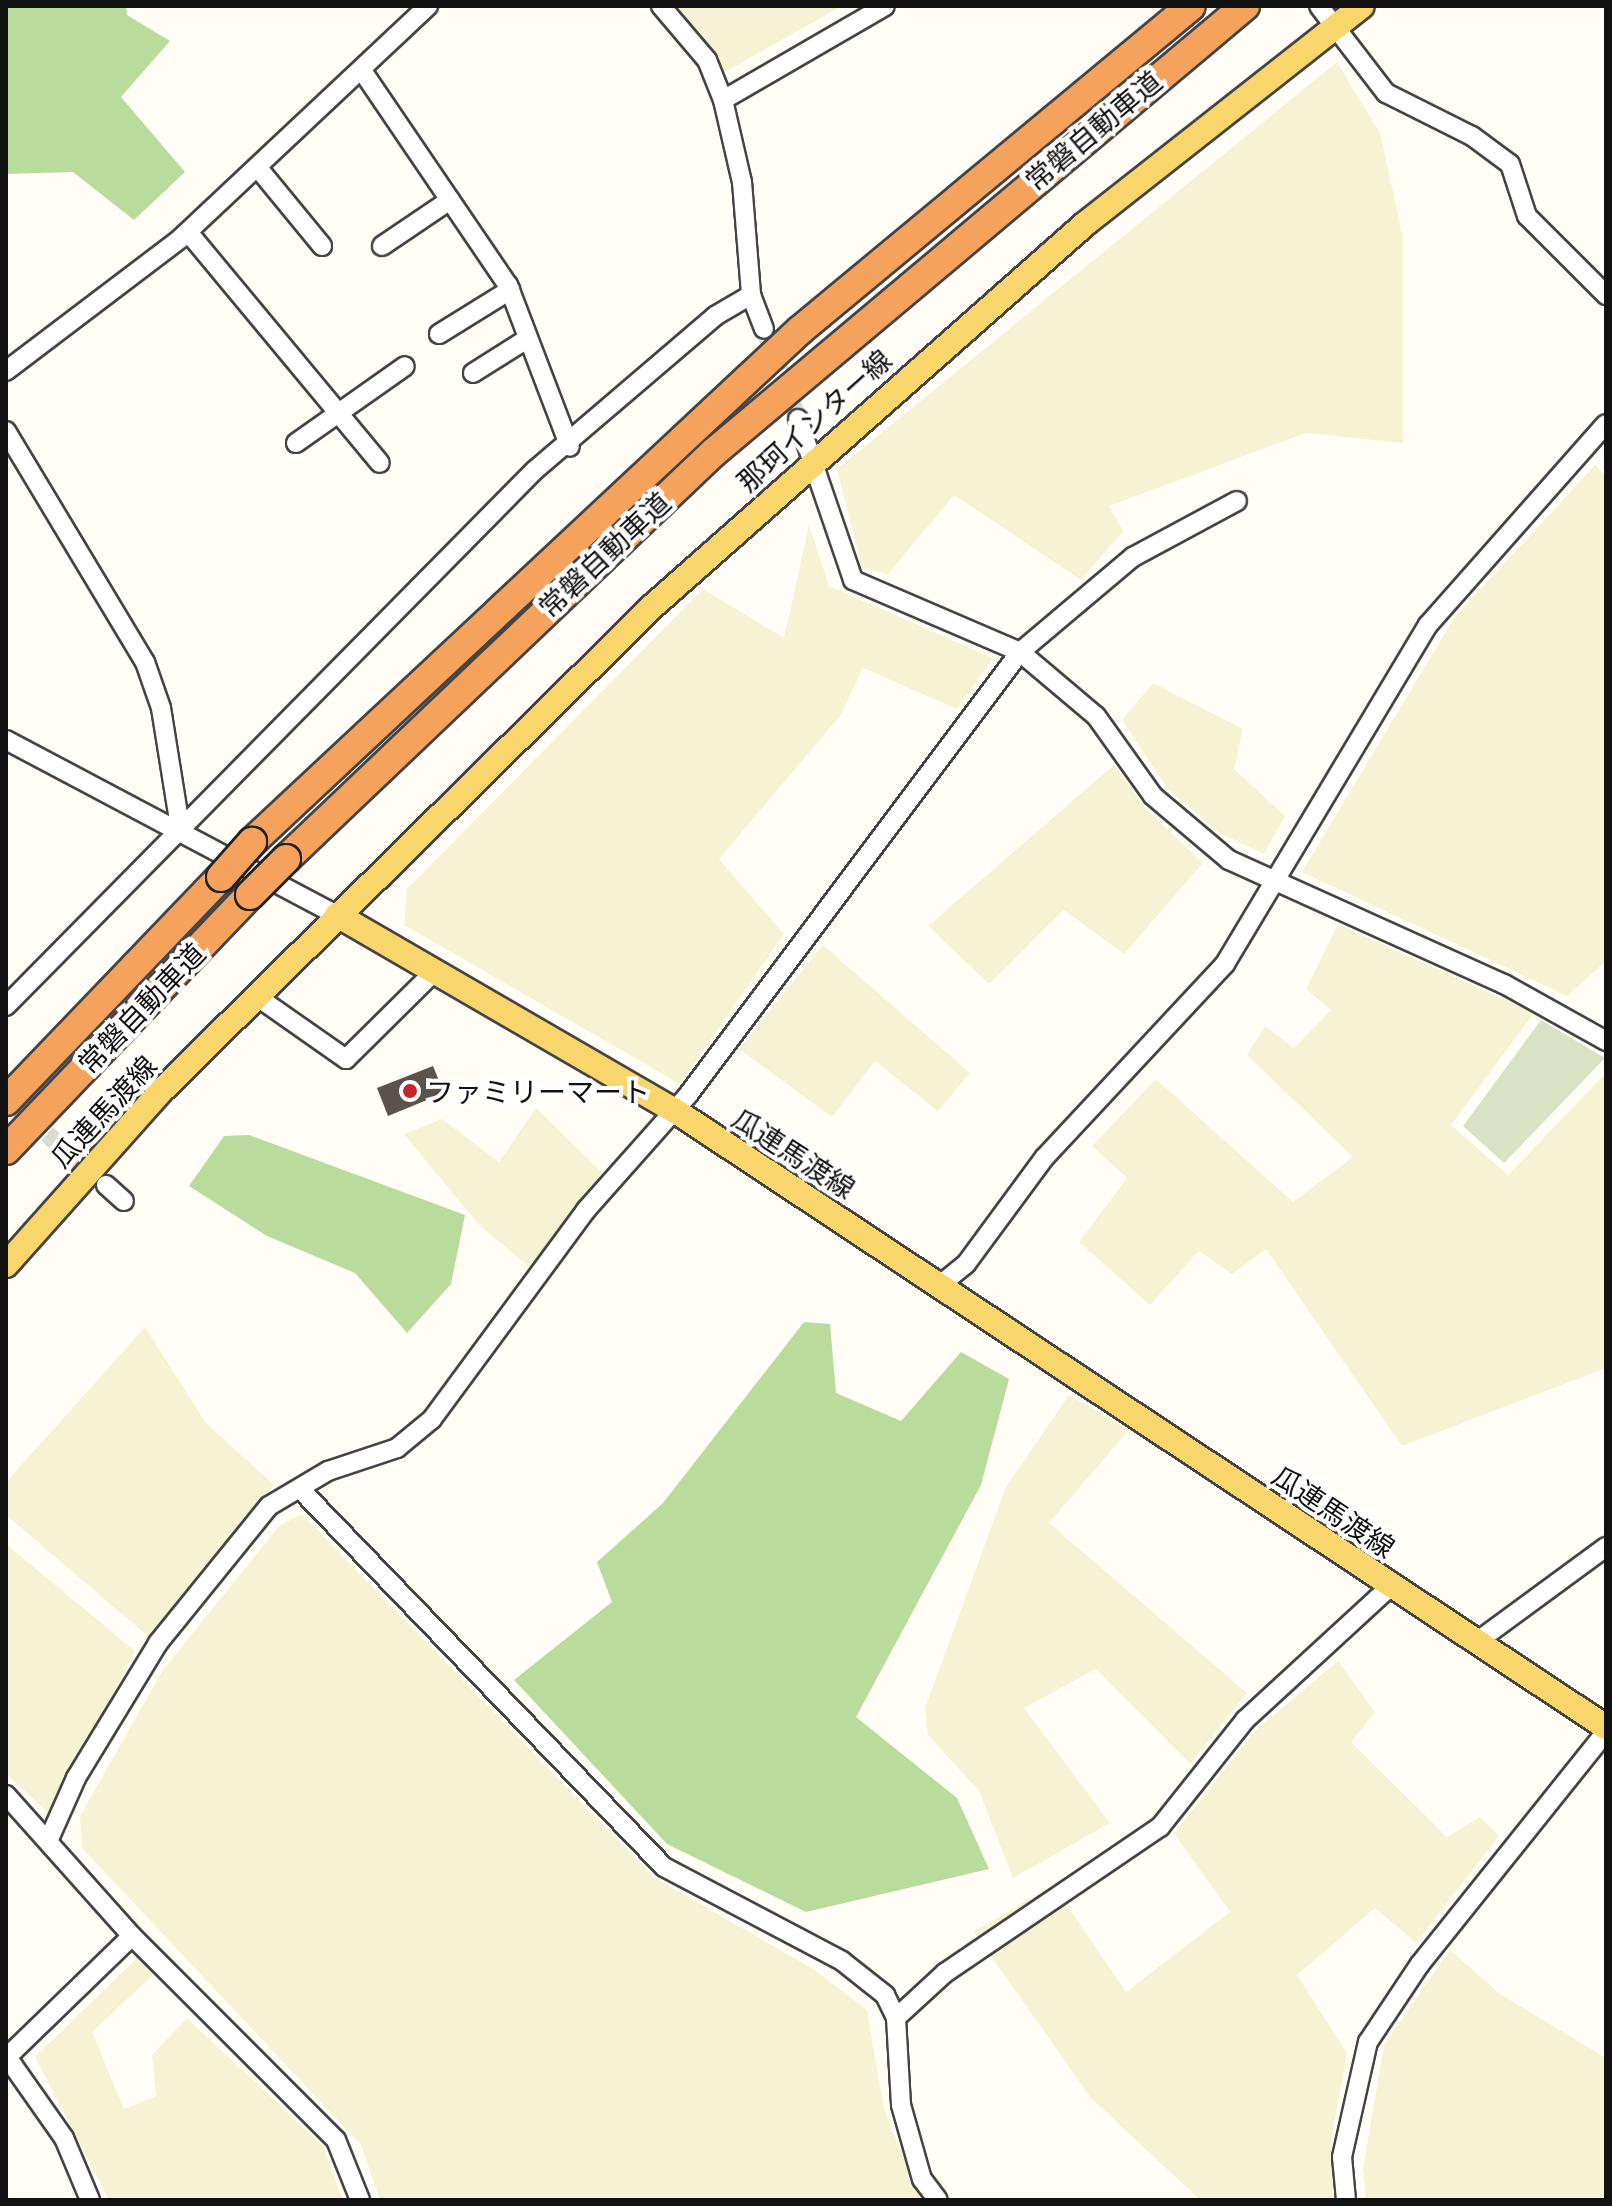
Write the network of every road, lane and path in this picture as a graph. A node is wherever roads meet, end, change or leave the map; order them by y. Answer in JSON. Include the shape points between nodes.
{"nodes":[{"id":1,"x":428,"y":6,"type":"edge"},
{"id":2,"x":661,"y":6,"type":"edge"},
{"id":3,"x":885,"y":6,"type":"edge"},
{"id":4,"x":1191,"y":6,"type":"edge"},
{"id":5,"x":1319,"y":6,"type":"edge"},
{"id":6,"x":1362,"y":6,"type":"edge"},
{"id":7,"x":1239,"y":11,"type":"edge"},
{"id":8,"x":1335,"y":27,"type":"junction"},
{"id":9,"x":363,"y":72,"type":"junction"},
{"id":10,"x":723,"y":100,"type":"junction"},
{"id":11,"x":258,"y":168,"type":"junction"},
{"id":12,"x":450,"y":200,"type":"junction"},
{"id":13,"x":188,"y":232,"type":"junction"},
{"id":14,"x":322,"y":246,"type":"dead end"},
{"id":15,"x":382,"y":246,"type":"dead end"},
{"id":16,"x":510,"y":290,"type":"junction"},
{"id":17,"x":751,"y":295,"type":"junction"},
{"id":18,"x":1606,"y":295,"type":"edge"},
{"id":19,"x":764,"y":329,"type":"tunnel mouth"},
{"id":20,"x":439,"y":334,"type":"dead end"},
{"id":21,"x":527,"y":339,"type":"junction"},
{"id":22,"x":405,"y":366,"type":"dead end"},
{"id":23,"x":6,"y":371,"type":"edge"},
{"id":24,"x":473,"y":373,"type":"dead end"},
{"id":25,"x":338,"y":412,"type":"junction"},
{"id":26,"x":798,"y":419,"type":"tunnel mouth"},
{"id":27,"x":1606,"y":424,"type":"edge"},
{"id":28,"x":6,"y":431,"type":"edge"},
{"id":29,"x":296,"y":443,"type":"dead end"},
{"id":30,"x":570,"y":447,"type":"junction"},
{"id":31,"x":380,"y":463,"type":"dead end"},
{"id":32,"x":807,"y":464,"type":"junction"},
{"id":33,"x":1237,"y":501,"type":"dead end"},
{"id":34,"x":1020,"y":652,"type":"junction"},
{"id":35,"x":6,"y":740,"type":"edge"},
{"id":36,"x":181,"y":833,"type":"junction"},
{"id":37,"x":1278,"y":878,"type":"junction"},
{"id":38,"x":337,"y":915,"type":"junction"},
{"id":39,"x":435,"y":971,"type":"junction"},
{"id":40,"x":256,"y":996,"type":"junction"},
{"id":41,"x":6,"y":1006,"type":"edge"},
{"id":42,"x":1606,"y":1041,"type":"edge"},
{"id":43,"x":6,"y":1101,"type":"edge"},
{"id":44,"x":674,"y":1110,"type":"junction"},
{"id":45,"x":6,"y":1150,"type":"edge"},
{"id":46,"x":106,"y":1185,"type":"tunnel mouth"},
{"id":47,"x":124,"y":1201,"type":"dead end"},
{"id":48,"x":6,"y":1265,"type":"edge"},
{"id":49,"x":940,"y":1285,"type":"junction"},
{"id":50,"x":301,"y":1490,"type":"junction"},
{"id":51,"x":1606,"y":1547,"type":"edge"},
{"id":52,"x":1392,"y":1585,"type":"junction"},
{"id":53,"x":1478,"y":1641,"type":"junction"},
{"id":54,"x":1606,"y":1729,"type":"edge"},
{"id":55,"x":6,"y":1795,"type":"edge"},
{"id":56,"x":49,"y":1839,"type":"junction"},
{"id":57,"x":132,"y":1936,"type":"junction"},
{"id":58,"x":896,"y":2018,"type":"junction"},
{"id":59,"x":6,"y":2058,"type":"edge"},
{"id":60,"x":90,"y":2200,"type":"edge"},
{"id":61,"x":360,"y":2200,"type":"edge"},
{"id":62,"x":938,"y":2200,"type":"edge"},
{"id":63,"x":1346,"y":2200,"type":"edge"}],
"edges":[{"from":1,"to":9,"type":"street"},
{"from":2,"to":10,"type":"street","via":[[707,60]]},
{"from":3,"to":10,"type":"street"},
{"from":4,"to":43,"type":"highway","name":"常磐自動車道","bridge":true,"via":[[799,331],[252,842]]},
{"from":5,"to":8,"type":"street"},
{"from":6,"to":8,"type":"main road","name":"那珂インター線"},
{"from":7,"to":45,"type":"highway","name":"常磐自動車道","bridge":true,"via":[[713,453],[286,859]]},
{"from":8,"to":18,"type":"street","via":[[1386,93],[1472,136],[1510,164],[1527,216]]},
{"from":8,"to":32,"type":"main road","name":"那珂インター線","via":[[1085,224]]},
{"from":9,"to":11,"type":"street"},
{"from":9,"to":12,"type":"street"},
{"from":10,"to":17,"type":"street","via":[[742,182]]},
{"from":11,"to":13,"type":"street"},
{"from":11,"to":14,"type":"street"},
{"from":12,"to":15,"type":"street"},
{"from":12,"to":16,"type":"street"},
{"from":13,"to":23,"type":"street"},
{"from":13,"to":25,"type":"street"},
{"from":16,"to":20,"type":"street"},
{"from":16,"to":21,"type":"street"},
{"from":17,"to":19,"type":"street"},
{"from":17,"to":30,"type":"street","via":[[715,316]]},
{"from":21,"to":24,"type":"street"},
{"from":21,"to":30,"type":"street"},
{"from":22,"to":25,"type":"street"},
{"from":25,"to":29,"type":"street"},
{"from":25,"to":31,"type":"street"},
{"from":26,"to":32,"type":"street"},
{"from":27,"to":37,"type":"street","via":[[1428,625]]},
{"from":28,"to":36,"type":"street","via":[[145,662],[161,708]]},
{"from":30,"to":36,"type":"street","via":[[535,470]]},
{"from":32,"to":34,"type":"street","via":[[853,580]]},
{"from":32,"to":38,"type":"main road","name":"那珂インター線","via":[[564,690]]},
{"from":33,"to":34,"type":"street","via":[[1133,557]]},
{"from":34,"to":37,"type":"street","via":[[1096,716],[1185,827],[1229,860]]},
{"from":34,"to":44,"type":"street"},
{"from":35,"to":36,"type":"street"},
{"from":36,"to":38,"type":"street"},
{"from":36,"to":41,"type":"street"},
{"from":37,"to":42,"type":"street","via":[[1504,984]]},
{"from":37,"to":49,"type":"street","via":[[1225,964],[1045,1157],[966,1264]]},
{"from":38,"to":39,"type":"main road","name":"瓜連馬渡線"},
{"from":38,"to":40,"type":"main road","name":"瓜連馬渡線"},
{"from":39,"to":40,"type":"street","via":[[346,1059]]},
{"from":39,"to":44,"type":"main road","name":"瓜連馬渡線"},
{"from":40,"to":48,"type":"main road","name":"瓜連馬渡線"},
{"from":44,"to":49,"type":"main road","name":"瓜連馬渡線"},
{"from":44,"to":50,"type":"street","via":[[586,1210],[432,1419],[397,1448],[328,1471]]},
{"from":46,"to":47,"type":"street"},
{"from":49,"to":52,"type":"main road","name":"瓜連馬渡線"},
{"from":50,"to":56,"type":"street","via":[[269,1506],[158,1643],[76,1778]]},
{"from":50,"to":58,"type":"street","via":[[664,1867],[842,1961],[885,1995]]},
{"from":51,"to":53,"type":"street"},
{"from":52,"to":53,"type":"main road","name":"瓜連馬渡線"},
{"from":52,"to":58,"type":"street","via":[[1245,1720],[1160,1827],[945,1973]]},
{"from":53,"to":54,"type":"main road","name":"瓜連馬渡線"},
{"from":54,"to":63,"type":"street","via":[[1420,1964],[1368,2042],[1342,2157]]},
{"from":55,"to":56,"type":"street"},
{"from":56,"to":57,"type":"street"},
{"from":57,"to":59,"type":"street"},
{"from":57,"to":61,"type":"street","via":[[336,2140]]},
{"from":58,"to":62,"type":"street","via":[[901,2105],[922,2179]]},
{"from":59,"to":60,"type":"street","via":[[64,2138]]}]}
